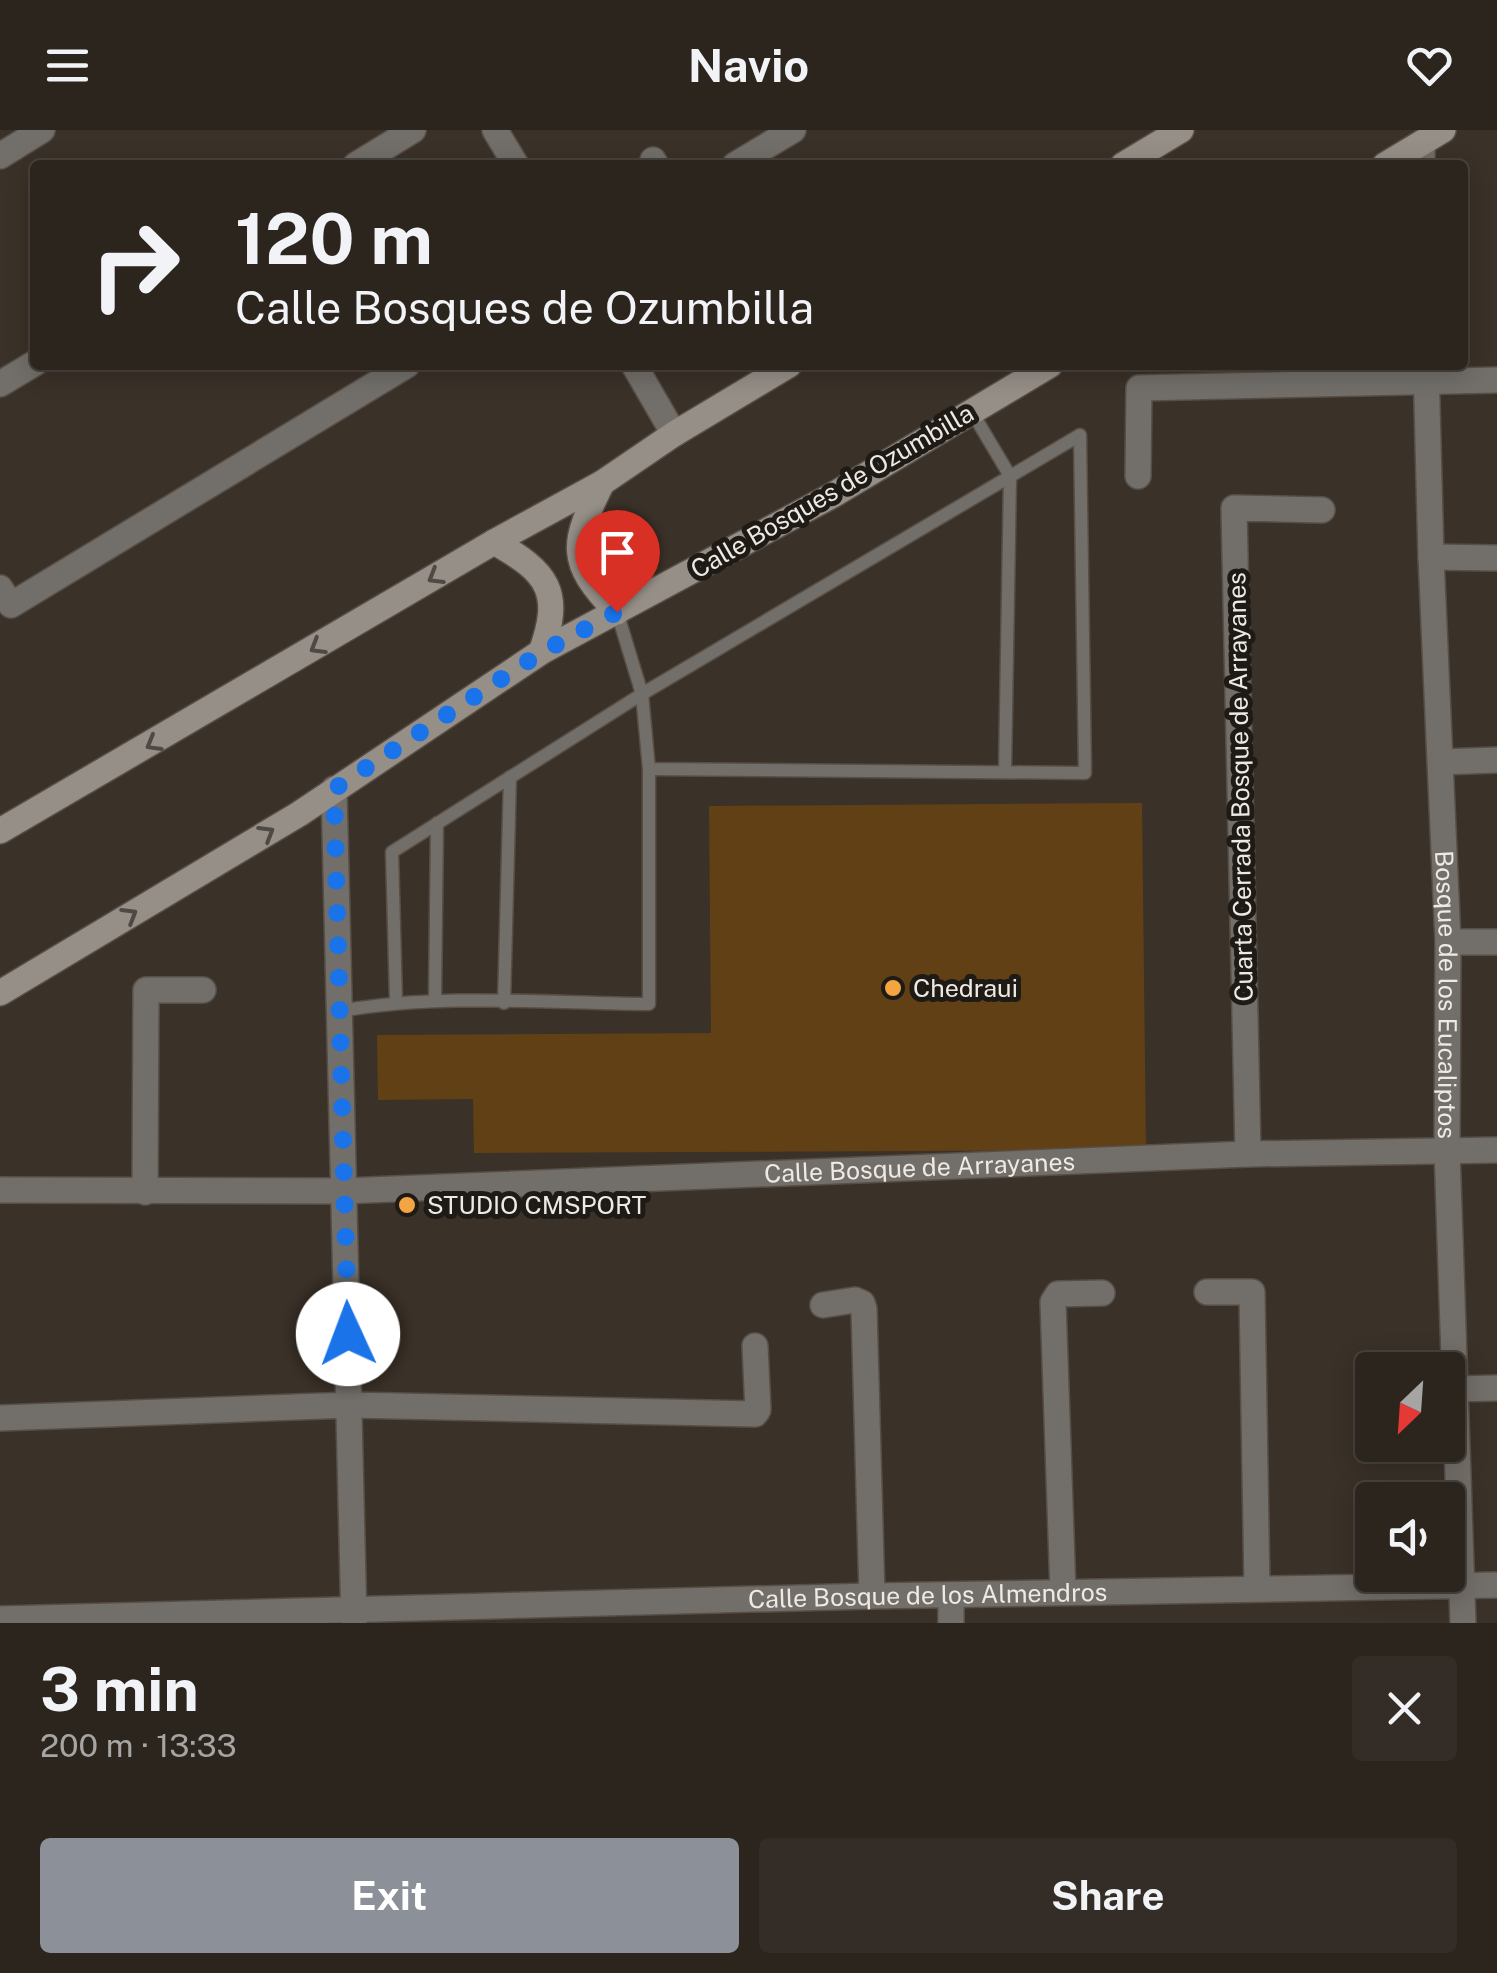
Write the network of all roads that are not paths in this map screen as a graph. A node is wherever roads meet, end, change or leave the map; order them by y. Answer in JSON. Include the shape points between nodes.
{"nodes":[{"id":1,"x":42,"y":130,"type":"edge"},
{"id":2,"x":413,"y":130,"type":"edge"},
{"id":3,"x":495,"y":130,"type":"edge"},
{"id":4,"x":793,"y":130,"type":"edge"},
{"id":5,"x":1182,"y":130,"type":"edge"},
{"id":6,"x":1429,"y":146,"type":"edge"},
{"id":7,"x":0,"y":156,"type":"edge"},
{"id":8,"x":364,"y":160,"type":"edge"},
{"id":9,"x":513,"y":160,"type":"edge"},
{"id":10,"x":744,"y":160,"type":"edge"},
{"id":11,"x":1131,"y":160,"type":"edge"},
{"id":12,"x":1397,"y":160,"type":"edge"},
{"id":13,"x":30,"y":366,"type":"edge"},
{"id":14,"x":398,"y":370,"type":"edge"},
{"id":15,"x":637,"y":370,"type":"edge"},
{"id":16,"x":781,"y":370,"type":"edge"},
{"id":17,"x":1042,"y":370,"type":"edge"},
{"id":18,"x":1427,"y":374,"type":"edge"},
{"id":19,"x":1497,"y":380,"type":"edge"},
{"id":20,"x":0,"y":384,"type":"edge"},
{"id":21,"x":972,"y":412,"type":"junction"},
{"id":22,"x":674,"y":434,"type":"junction"},
{"id":23,"x":1010,"y":476,"type":"junction"},
{"id":24,"x":1138,"y":476,"type":"dead end"},
{"id":25,"x":602,"y":483,"type":"junction"},
{"id":26,"x":1322,"y":510,"type":"dead end"},
{"id":27,"x":494,"y":542,"type":"junction"},
{"id":28,"x":1431,"y":557,"type":"junction"},
{"id":29,"x":1497,"y":558,"type":"edge"},
{"id":30,"x":0,"y":588,"type":"edge"},
{"id":31,"x":617,"y":612,"type":"junction"},
{"id":32,"x":542,"y":652,"type":"junction"},
{"id":33,"x":642,"y":694,"type":"junction"},
{"id":34,"x":1497,"y":760,"type":"edge"},
{"id":35,"x":1441,"y":762,"type":"junction"},
{"id":36,"x":649,"y":769,"type":"junction"},
{"id":37,"x":1005,"y":772,"type":"junction"},
{"id":38,"x":510,"y":777,"type":"junction"},
{"id":39,"x":334,"y":789,"type":"junction"},
{"id":40,"x":437,"y":823,"type":"junction"},
{"id":41,"x":0,"y":831,"type":"edge"},
{"id":42,"x":1448,"y":942,"type":"junction"},
{"id":43,"x":1497,"y":942,"type":"edge"},
{"id":44,"x":203,"y":990,"type":"dead end"},
{"id":45,"x":0,"y":993,"type":"edge"},
{"id":46,"x":434,"y":1000,"type":"junction"},
{"id":47,"x":396,"y":1001,"type":"junction"},
{"id":48,"x":504,"y":1002,"type":"junction"},
{"id":49,"x":341,"y":1010,"type":"junction"},
{"id":50,"x":1447,"y":1150,"type":"junction"},
{"id":51,"x":1497,"y":1150,"type":"edge"},
{"id":52,"x":1248,"y":1154,"type":"junction"},
{"id":53,"x":0,"y":1190,"type":"edge"},
{"id":54,"x":344,"y":1191,"type":"junction"},
{"id":55,"x":145,"y":1192,"type":"junction"},
{"id":56,"x":1207,"y":1292,"type":"dead end"},
{"id":57,"x":1102,"y":1293,"type":"dead end"},
{"id":58,"x":822,"y":1305,"type":"dead end"},
{"id":59,"x":756,"y":1346,"type":"dead end"},
{"id":60,"x":1455,"y":1352,"type":"edge"},
{"id":61,"x":1497,"y":1388,"type":"edge"},
{"id":62,"x":1465,"y":1389,"type":"edge"},
{"id":63,"x":351,"y":1405,"type":"junction"},
{"id":64,"x":0,"y":1418,"type":"edge"},
{"id":65,"x":1497,"y":1584,"type":"edge"},
{"id":66,"x":1465,"y":1585,"type":"edge"},
{"id":67,"x":1355,"y":1587,"type":"edge"},
{"id":68,"x":1256,"y":1588,"type":"junction"},
{"id":69,"x":1063,"y":1592,"type":"junction"},
{"id":70,"x":1462,"y":1592,"type":"edge"},
{"id":71,"x":951,"y":1594,"type":"junction"},
{"id":72,"x":872,"y":1596,"type":"junction"},
{"id":73,"x":354,"y":1616,"type":"edge"},
{"id":74,"x":0,"y":1619,"type":"edge"},
{"id":75,"x":951,"y":1623,"type":"edge"},
{"id":76,"x":1463,"y":1623,"type":"edge"}],
"edges":[{"from":1,"to":7,"type":"street"},
{"from":2,"to":8,"type":"street"},
{"from":3,"to":9,"type":"street"},
{"from":4,"to":10,"type":"street"},
{"from":5,"to":11,"type":"main road"},
{"from":6,"to":12,"type":"main road"},
{"from":13,"to":20,"type":"street"},
{"from":14,"to":30,"type":"street","via":[[11,604]]},
{"from":15,"to":22,"type":"street"},
{"from":16,"to":22,"type":"main road"},
{"from":17,"to":21,"type":"main road","name":"Calle Bosques de Ozumbilla"},
{"from":18,"to":19,"type":"street"},
{"from":18,"to":24,"type":"street","via":[[1139,388]]},
{"from":18,"to":28,"type":"street","name":"Bosque de los Eucaliptos"},
{"from":21,"to":23,"type":"lane"},
{"from":21,"to":31,"type":"main road","name":"Calle Bosques de Ozumbilla"},
{"from":22,"to":25,"type":"main road"},
{"from":23,"to":33,"type":"lane"},
{"from":23,"to":37,"type":"lane"},
{"from":23,"to":37,"type":"lane","via":[[1080,435],[1084,772]]},
{"from":25,"to":27,"type":"main road"},
{"from":25,"to":31,"type":"main road","via":[[580,534],[580,563]]},
{"from":26,"to":52,"type":"street","name":"Cuarta Cerrada Bosque de Arrayanes","via":[[1234,508]]},
{"from":27,"to":32,"type":"main road","via":[[536,570],[548,589],[553,610]]},
{"from":27,"to":41,"type":"main road","one_way":true},
{"from":28,"to":29,"type":"street"},
{"from":28,"to":35,"type":"street","name":"Bosque de los Eucaliptos"},
{"from":31,"to":32,"type":"main road","name":"Calle Bosques de Ozumbilla"},
{"from":31,"to":33,"type":"lane"},
{"from":32,"to":39,"type":"main road","name":"Calle Bosques de Ozumbilla"},
{"from":33,"to":36,"type":"lane"},
{"from":33,"to":38,"type":"lane"},
{"from":34,"to":35,"type":"street"},
{"from":35,"to":42,"type":"street","name":"Bosque de los Eucaliptos"},
{"from":36,"to":37,"type":"lane"},
{"from":36,"to":48,"type":"lane","via":[[649,1004]]},
{"from":38,"to":40,"type":"lane"},
{"from":38,"to":48,"type":"lane"},
{"from":45,"to":39,"type":"main road","name":"Calle Bosques de Ozumbilla","one_way":true},
{"from":39,"to":49,"type":"street"},
{"from":40,"to":46,"type":"lane"},
{"from":40,"to":47,"type":"lane","via":[[392,852]]},
{"from":42,"to":43,"type":"street"},
{"from":42,"to":50,"type":"street","name":"Bosque de los Eucaliptos"},
{"from":44,"to":55,"type":"street","via":[[146,990]]},
{"from":46,"to":47,"type":"lane"},
{"from":46,"to":48,"type":"lane"},
{"from":47,"to":49,"type":"lane"},
{"from":49,"to":54,"type":"street"},
{"from":50,"to":51,"type":"street","name":"Calle Bosque de Arrayanes"},
{"from":50,"to":52,"type":"street","name":"Calle Bosque de Arrayanes"},
{"from":50,"to":60,"type":"street","name":"Bosque de los Eucaliptos"},
{"from":52,"to":54,"type":"street","name":"Calle Bosque de Arrayanes"},
{"from":53,"to":55,"type":"street","name":"Calle Bosque de Arrayanes"},
{"from":54,"to":55,"type":"street","name":"Calle Bosque de Arrayanes"},
{"from":54,"to":63,"type":"street"},
{"from":56,"to":68,"type":"street","via":[[1252,1292]]},
{"from":57,"to":69,"type":"street","via":[[1058,1294],[1053,1302]]},
{"from":58,"to":72,"type":"street","via":[[856,1300],[864,1309]]},
{"from":59,"to":63,"type":"street","via":[[755,1414]]},
{"from":61,"to":62,"type":"street"},
{"from":63,"to":64,"type":"street"},
{"from":63,"to":73,"type":"street"},
{"from":65,"to":66,"type":"street","name":"Calle Bosque de los Almendros"},
{"from":67,"to":68,"type":"street","name":"Calle Bosque de los Almendros"},
{"from":68,"to":69,"type":"street","name":"Calle Bosque de los Almendros"},
{"from":69,"to":71,"type":"street","name":"Calle Bosque de los Almendros"},
{"from":70,"to":76,"type":"street","name":"Bosque de los Eucaliptos"},
{"from":71,"to":72,"type":"street","name":"Calle Bosque de los Almendros"},
{"from":71,"to":75,"type":"street"},
{"from":72,"to":73,"type":"street","name":"Calle Bosque de los Almendros"},
{"from":73,"to":74,"type":"street","name":"Calle Bosque de los Almendros"}]}
